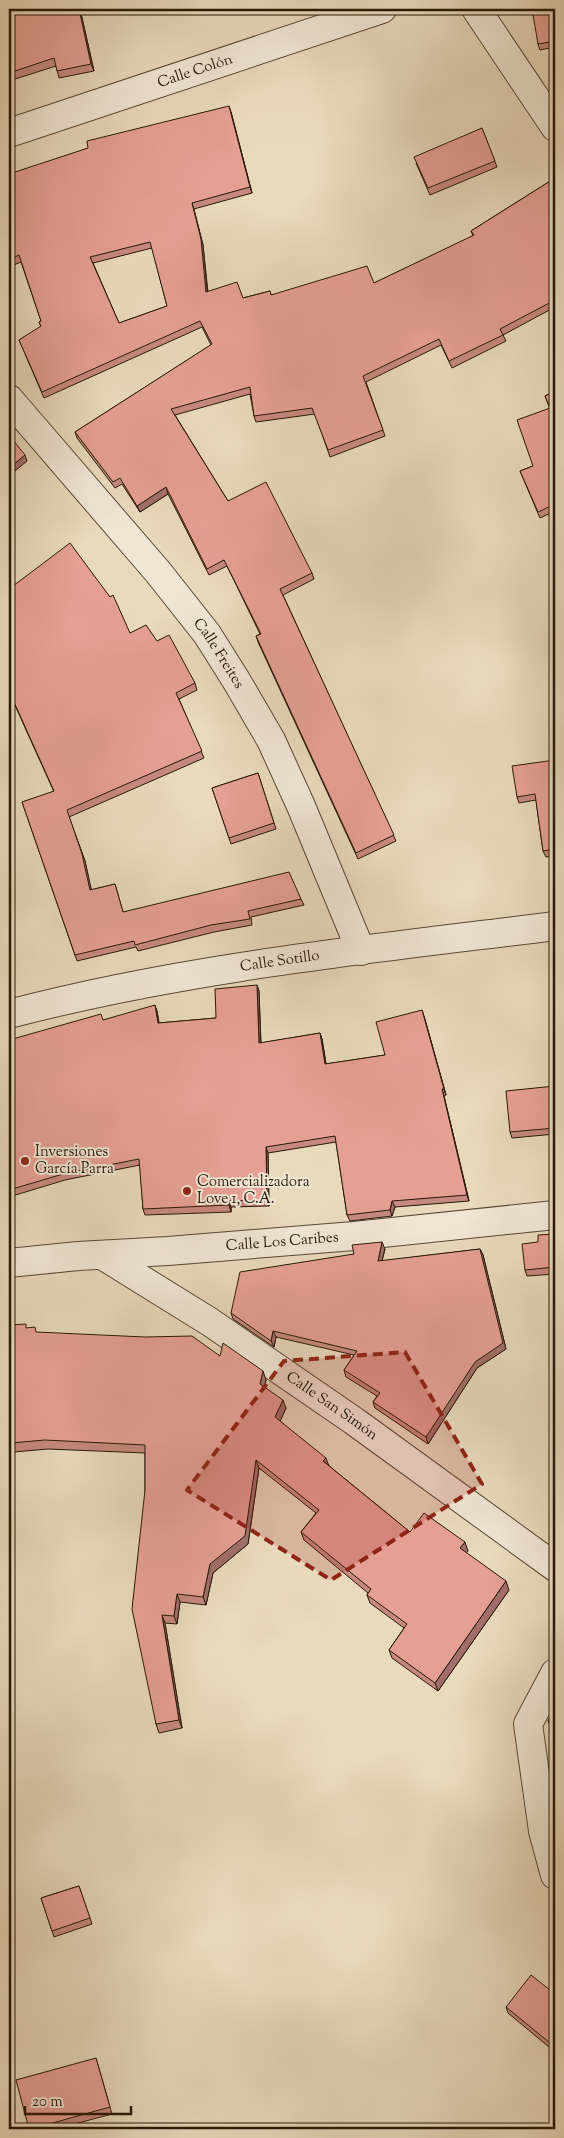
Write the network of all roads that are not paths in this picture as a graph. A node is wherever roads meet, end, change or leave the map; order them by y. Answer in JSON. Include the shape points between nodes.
{"nodes":[{"id":1,"x":382,"y":9,"type":"edge"},
{"id":2,"x":476,"y":9,"type":"edge"},
{"id":3,"x":555,"y":127,"type":"edge"},
{"id":4,"x":9,"y":133,"type":"edge"},
{"id":5,"x":9,"y":399,"type":"edge"},
{"id":6,"x":555,"y":926,"type":"edge"},
{"id":7,"x":361,"y":950,"type":"junction"},
{"id":8,"x":9,"y":1014,"type":"edge"},
{"id":9,"x":555,"y":1215,"type":"edge"},
{"id":10,"x":102,"y":1255,"type":"junction"},
{"id":11,"x":9,"y":1263,"type":"edge"},
{"id":12,"x":555,"y":1567,"type":"edge"},
{"id":13,"x":555,"y":1672,"type":"edge"},
{"id":14,"x":555,"y":1875,"type":"edge"}],
"edges":[{"from":1,"to":4,"type":"street","name":"Calle Colón"},
{"from":2,"to":3,"type":"street"},
{"from":5,"to":7,"type":"street","name":"Calle Freites","via":[[207,634],[271,740]]},
{"from":6,"to":7,"type":"street","name":"Calle Sotillo"},
{"from":7,"to":8,"type":"street","name":"Calle Sotillo","via":[[190,976],[65,999]]},
{"from":9,"to":10,"type":"street","name":"Calle Los Caribes"},
{"from":10,"to":11,"type":"street","name":"Calle Los Caribes"},
{"from":10,"to":12,"type":"street","name":"Calle San Simón","via":[[210,1322],[354,1421]]},
{"from":13,"to":14,"type":"street","via":[[528,1724],[542,1831]]}]}
